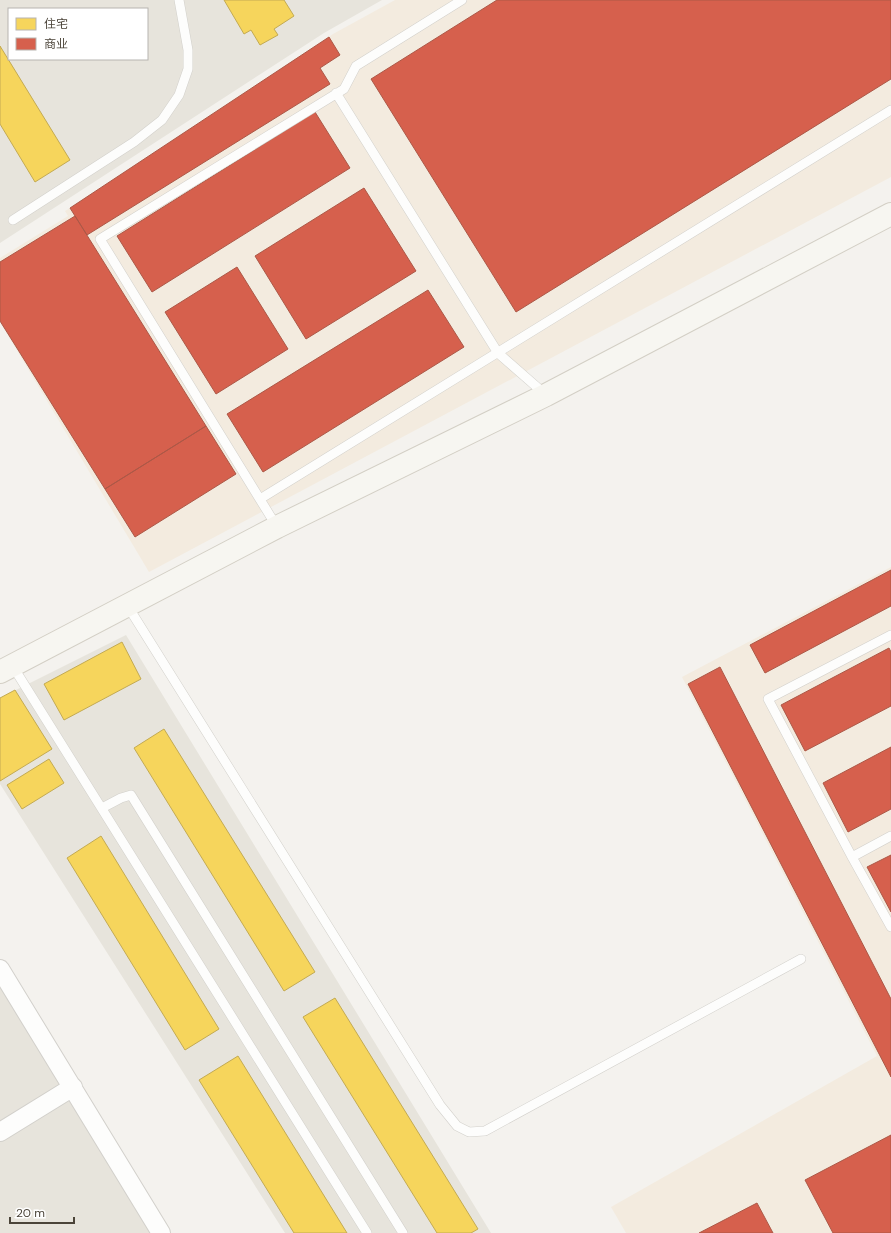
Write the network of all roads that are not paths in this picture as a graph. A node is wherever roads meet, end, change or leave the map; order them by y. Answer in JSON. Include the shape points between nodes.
{"nodes":[{"id":1,"x":179,"y":0,"type":"edge"},
{"id":2,"x":462,"y":0,"type":"edge"},
{"id":3,"x":336,"y":93,"type":"junction"},
{"id":4,"x":891,"y":110,"type":"edge"},
{"id":5,"x":891,"y":214,"type":"edge"},
{"id":6,"x":13,"y":220,"type":"dead end"},
{"id":7,"x":498,"y":353,"type":"junction"},
{"id":8,"x":546,"y":395,"type":"junction"},
{"id":9,"x":260,"y":499,"type":"junction"},
{"id":10,"x":277,"y":527,"type":"junction"},
{"id":11,"x":128,"y":605,"type":"junction"},
{"id":12,"x":891,"y":635,"type":"edge"},
{"id":13,"x":6,"y":668,"type":"edge"},
{"id":14,"x":102,"y":808,"type":"junction"},
{"id":15,"x":891,"y":836,"type":"edge"},
{"id":16,"x":852,"y":857,"type":"junction"},
{"id":17,"x":891,"y":927,"type":"edge"},
{"id":18,"x":801,"y":959,"type":"dead end"},
{"id":19,"x":0,"y":969,"type":"edge"},
{"id":20,"x":73,"y":1087,"type":"junction"},
{"id":21,"x":0,"y":1132,"type":"edge"},
{"id":22,"x":161,"y":1233,"type":"edge"},
{"id":23,"x":367,"y":1233,"type":"edge"},
{"id":24,"x":403,"y":1233,"type":"edge"}],
"edges":[{"from":1,"to":6,"type":"lane","via":[[188,50],[188,69],[179,96],[162,120],[134,142]]},
{"from":2,"to":3,"type":"lane","via":[[356,66],[344,89]]},
{"from":3,"to":7,"type":"lane"},
{"from":3,"to":9,"type":"lane","via":[[100,239]]},
{"from":4,"to":7,"type":"lane"},
{"from":5,"to":8,"type":"street"},
{"from":7,"to":8,"type":"lane"},
{"from":7,"to":9,"type":"lane"},
{"from":8,"to":10,"type":"street"},
{"from":9,"to":10,"type":"lane"},
{"from":10,"to":11,"type":"street"},
{"from":11,"to":13,"type":"street"},
{"from":11,"to":18,"type":"lane","via":[[440,1105],[457,1126],[469,1132],[485,1131]]},
{"from":12,"to":16,"type":"lane","via":[[768,699]]},
{"from":13,"to":14,"type":"lane"},
{"from":14,"to":23,"type":"lane"},
{"from":14,"to":24,"type":"lane","via":[[130,795]]},
{"from":15,"to":16,"type":"lane"},
{"from":16,"to":17,"type":"lane"},
{"from":19,"to":20,"type":"street"},
{"from":20,"to":21,"type":"street"},
{"from":20,"to":22,"type":"street"}]}
